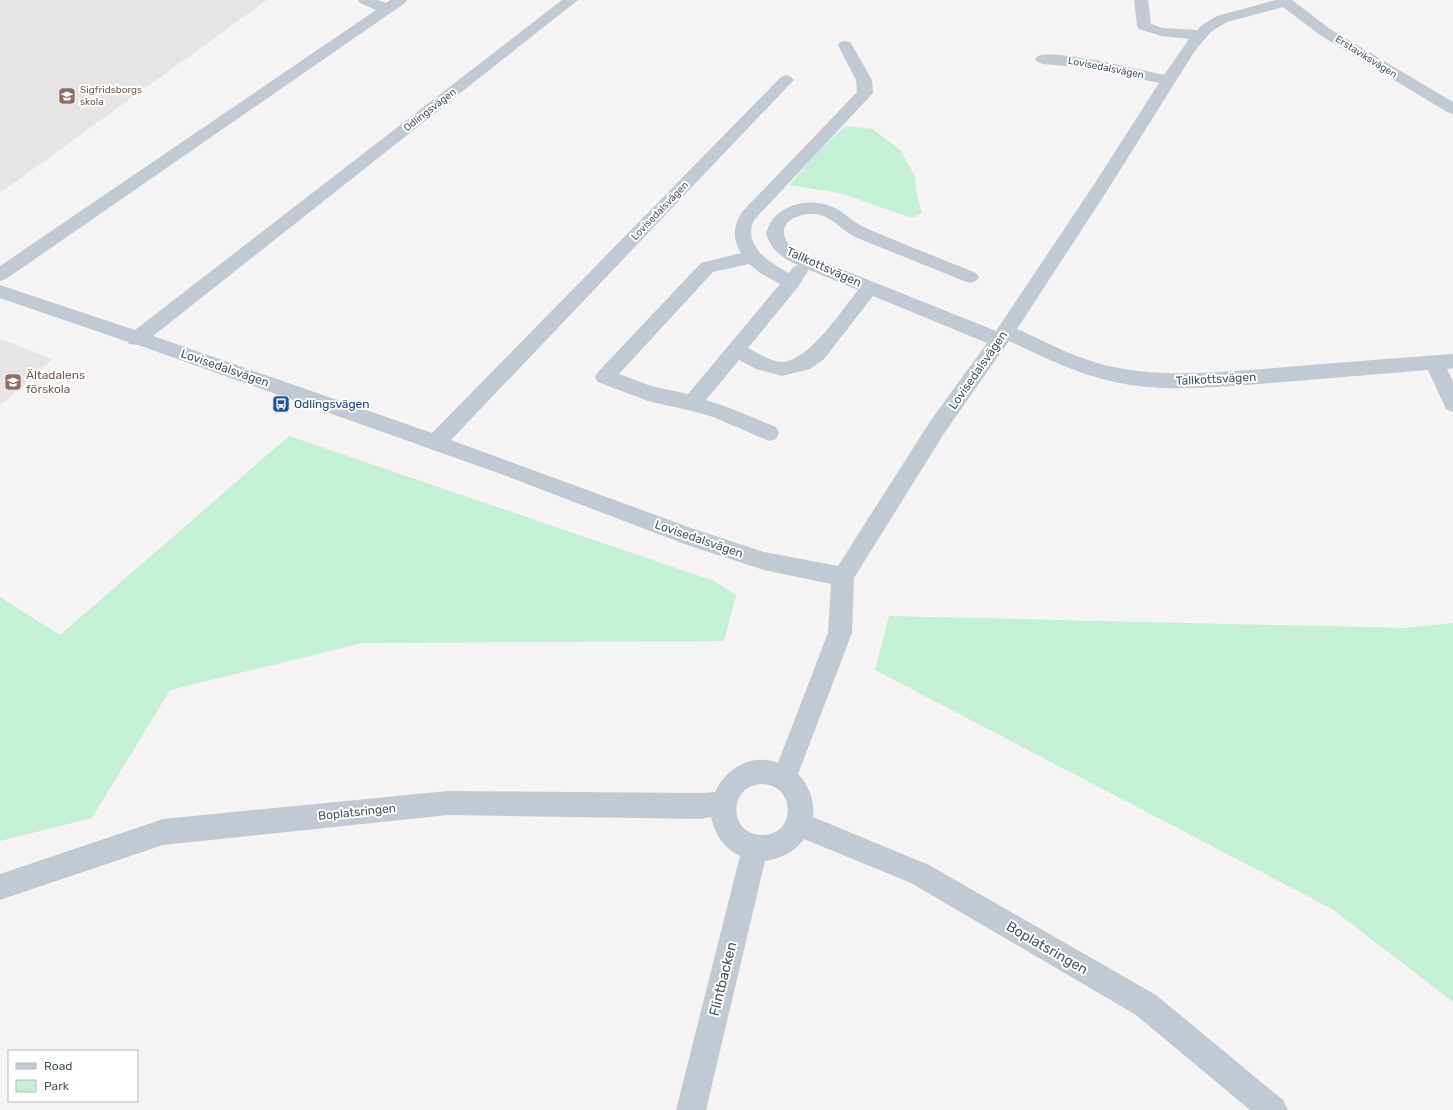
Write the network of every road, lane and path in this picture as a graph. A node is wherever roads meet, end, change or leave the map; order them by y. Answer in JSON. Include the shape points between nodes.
{"nodes":[{"id":1,"x":365,"y":0,"type":"edge"},
{"id":2,"x":572,"y":0,"type":"edge"},
{"id":3,"x":1141,"y":0,"type":"edge"},
{"id":4,"x":1284,"y":1,"type":"edge"},
{"id":5,"x":394,"y":4,"type":"edge"},
{"id":6,"x":1200,"y":35,"type":"junction"},
{"id":7,"x":845,"y":45,"type":"dead end"},
{"id":8,"x":1043,"y":60,"type":"dead end"},
{"id":9,"x":786,"y":80,"type":"dead end"},
{"id":10,"x":1168,"y":82,"type":"junction"},
{"id":11,"x":1448,"y":102,"type":"edge"},
{"id":12,"x":752,"y":257,"type":"junction"},
{"id":13,"x":805,"y":261,"type":"junction"},
{"id":14,"x":0,"y":275,"type":"edge"},
{"id":15,"x":970,"y":277,"type":"dead end"},
{"id":16,"x":792,"y":282,"type":"junction"},
{"id":17,"x":870,"y":287,"type":"junction"},
{"id":18,"x":0,"y":291,"type":"edge"},
{"id":19,"x":1003,"y":335,"type":"junction"},
{"id":20,"x":136,"y":339,"type":"junction"},
{"id":21,"x":736,"y":350,"type":"junction"},
{"id":22,"x":1444,"y":362,"type":"edge"},
{"id":23,"x":692,"y":403,"type":"junction"},
{"id":24,"x":1453,"y":404,"type":"edge"},
{"id":25,"x":769,"y":433,"type":"dead end"},
{"id":26,"x":436,"y":442,"type":"junction"},
{"id":27,"x":843,"y":577,"type":"junction"},
{"id":28,"x":784,"y":779,"type":"junction"},
{"id":29,"x":723,"y":803,"type":"junction"},
{"id":30,"x":798,"y":824,"type":"junction"},
{"id":31,"x":756,"y":849,"type":"junction"},
{"id":32,"x":0,"y":887,"type":"edge"},
{"id":33,"x":691,"y":1110,"type":"edge"},
{"id":34,"x":1273,"y":1110,"type":"edge"}],
"edges":[{"from":1,"to":5,"type":"street"},
{"from":2,"to":20,"type":"street","name":"Odlingsvägen"},
{"from":3,"to":6,"type":"street","via":[[1144,26],[1161,32]]},
{"from":4,"to":6,"type":"street","name":"Lovisedalsvägen","via":[[1222,19]]},
{"from":4,"to":11,"type":"street","name":"Erstaviksvägen","via":[[1325,32]]},
{"from":5,"to":14,"type":"street"},
{"from":6,"to":10,"type":"street","name":"Lovisedalsvägen"},
{"from":7,"to":12,"type":"street","via":[[864,80],[865,93],[746,218],[743,228],[745,244]]},
{"from":8,"to":10,"type":"street","name":"Lovisedalsvägen","via":[[1093,64]]},
{"from":9,"to":26,"type":"street","name":"Lovisedalsvägen"},
{"from":10,"to":19,"type":"street","name":"Lovisedalsvägen"},
{"from":12,"to":16,"type":"street","via":[[768,270]]},
{"from":12,"to":23,"type":"street","via":[[707,267],[605,377],[648,393]]},
{"from":13,"to":15,"type":"street","name":"Tallkottsvägen","via":[[790,255],[780,247],[774,236],[775,229],[780,220],[789,214],[805,209],[817,209],[828,211],[852,228]]},
{"from":13,"to":16,"type":"street"},
{"from":13,"to":17,"type":"street","name":"Tallkottsvägen"},
{"from":16,"to":21,"type":"street"},
{"from":17,"to":19,"type":"street","name":"Tallkottsvägen"},
{"from":17,"to":21,"type":"street","via":[[817,354],[803,364],[782,369],[763,364]]},
{"from":18,"to":20,"type":"street","name":"Lovisedalsvägen"},
{"from":19,"to":22,"type":"street","name":"Tallkottsvägen","via":[[1085,366],[1158,381],[1249,378]]},
{"from":19,"to":27,"type":"street","name":"Lovisedalsvägen","via":[[900,484]]},
{"from":20,"to":26,"type":"street","name":"Lovisedalsvägen"},
{"from":21,"to":23,"type":"street"},
{"from":22,"to":24,"type":"street","name":"Tallkottsvägen"},
{"from":23,"to":25,"type":"street"},
{"from":26,"to":27,"type":"street","name":"Lovisedalsvägen","via":[[687,536],[764,560]]},
{"from":27,"to":28,"type":"street","via":[[840,633]]},
{"from":28,"to":29,"type":"street","via":[[771,773],[747,774],[736,781]]},
{"from":28,"to":30,"type":"street","via":[[793,788],[799,800],[801,811]]},
{"from":29,"to":31,"type":"street","via":[[725,823],[732,835],[742,844]]},
{"from":29,"to":32,"type":"street","name":"Boplatsringen","via":[[700,806],[448,803],[163,832]]},
{"from":30,"to":31,"type":"street","via":[[792,836],[781,844],[768,849]]},
{"from":30,"to":34,"type":"street","name":"Boplatsringen","via":[[920,874],[1146,1006]]},
{"from":31,"to":33,"type":"street","name":"Flintbacken"}]}
